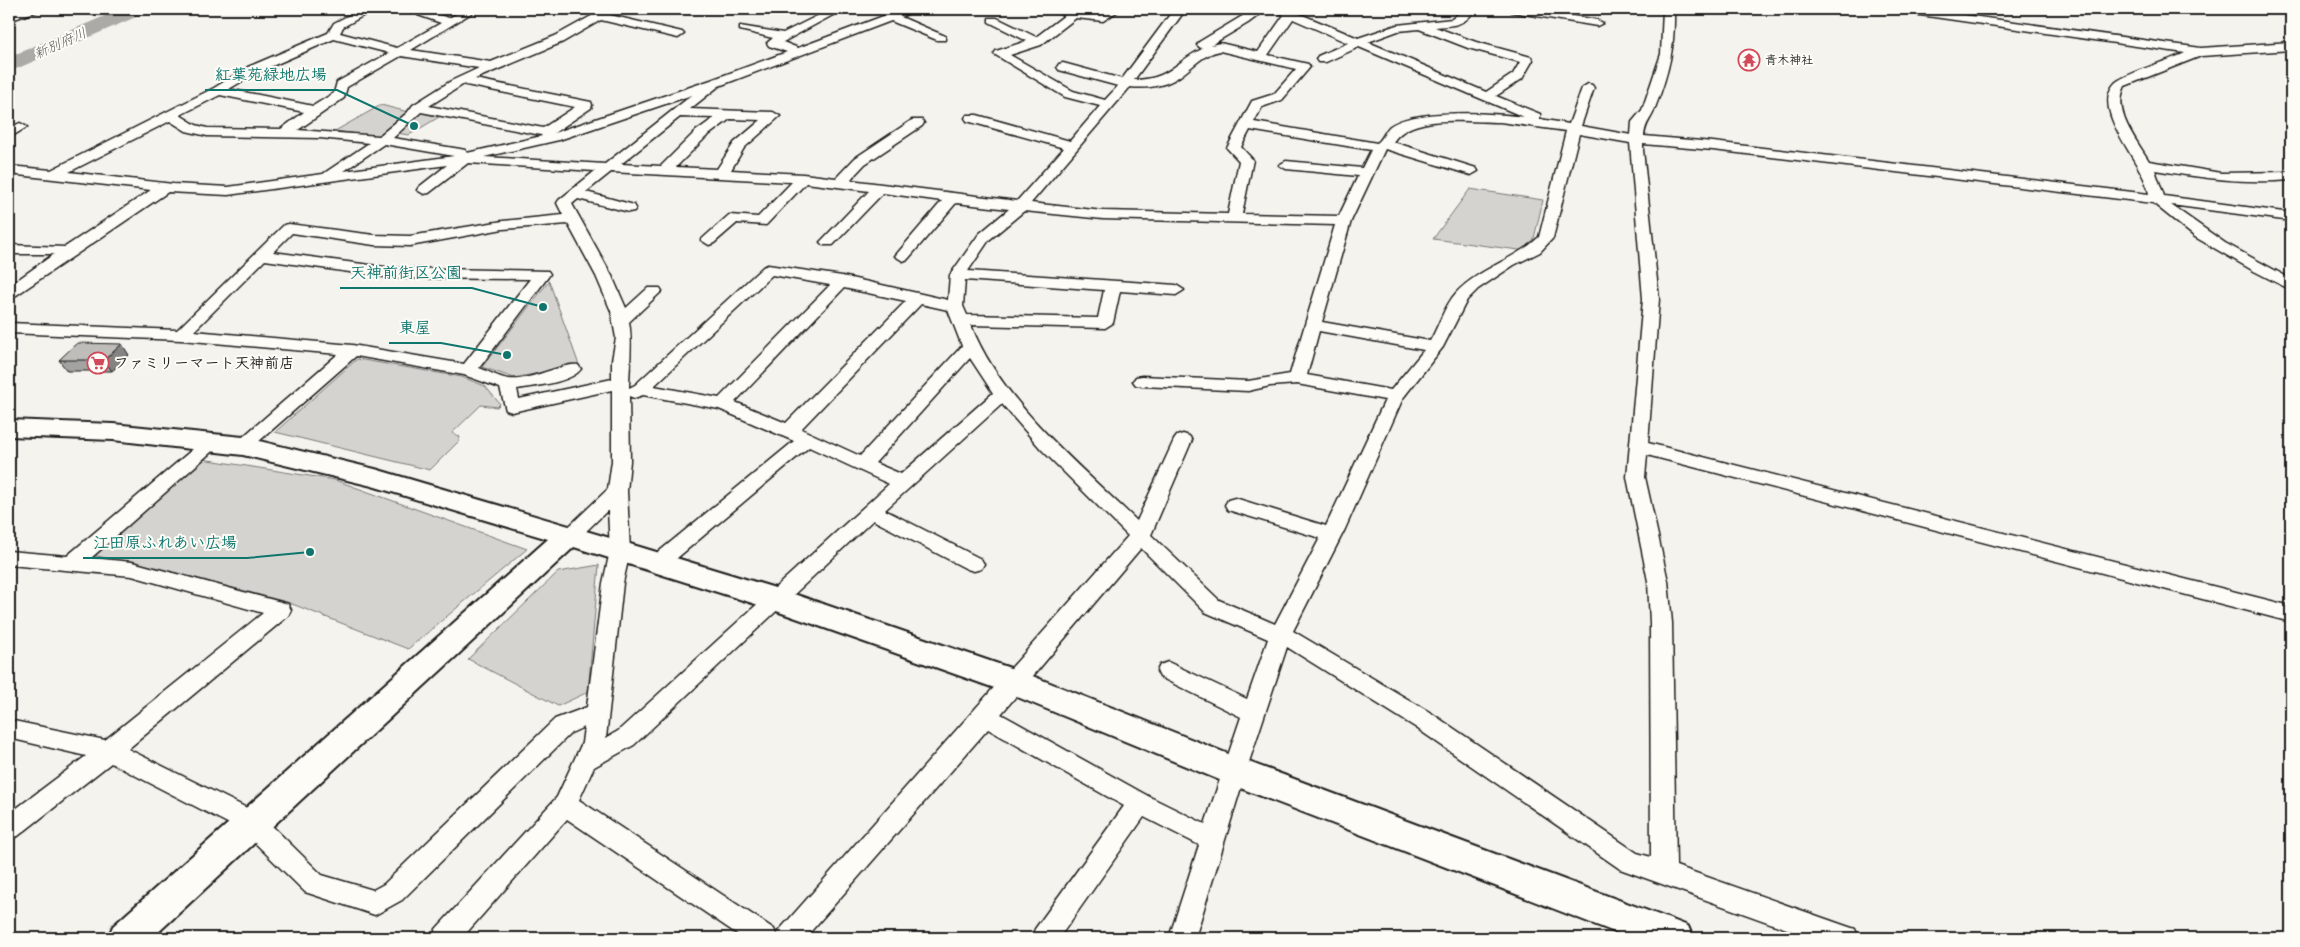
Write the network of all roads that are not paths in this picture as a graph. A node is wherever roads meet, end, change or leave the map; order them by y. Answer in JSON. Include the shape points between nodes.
{"nodes":[{"id":1,"x":37,"y":9,"type":"edge"},
{"id":2,"x":369,"y":9,"type":"edge"},
{"id":3,"x":473,"y":9,"type":"edge"},
{"id":4,"x":612,"y":9,"type":"edge"},
{"id":5,"x":839,"y":9,"type":"edge"},
{"id":6,"x":912,"y":9,"type":"edge"},
{"id":7,"x":1053,"y":9,"type":"edge"},
{"id":8,"x":1115,"y":9,"type":"edge"},
{"id":9,"x":1180,"y":9,"type":"edge"},
{"id":10,"x":1261,"y":9,"type":"edge"},
{"id":11,"x":1279,"y":9,"type":"edge"},
{"id":12,"x":1469,"y":9,"type":"edge"},
{"id":13,"x":1512,"y":9,"type":"edge"},
{"id":14,"x":1669,"y":9,"type":"edge"},
{"id":15,"x":1899,"y":9,"type":"edge"},
{"id":16,"x":1529,"y":10,"type":"edge"},
{"id":17,"x":422,"y":13,"type":"dead end"},
{"id":18,"x":1568,"y":13,"type":"edge"},
{"id":19,"x":1074,"y":14,"type":"junction"},
{"id":20,"x":1291,"y":14,"type":"junction"},
{"id":21,"x":599,"y":16,"type":"junction"},
{"id":22,"x":892,"y":17,"type":"junction"},
{"id":23,"x":9,"y":18,"type":"edge"},
{"id":24,"x":993,"y":20,"type":"dead end"},
{"id":25,"x":451,"y":22,"type":"junction"},
{"id":26,"x":1597,"y":23,"type":"dead end"},
{"id":27,"x":1418,"y":25,"type":"junction"},
{"id":28,"x":744,"y":28,"type":"dead end"},
{"id":29,"x":678,"y":34,"type":"dead end"},
{"id":30,"x":333,"y":35,"type":"junction"},
{"id":31,"x":784,"y":37,"type":"junction"},
{"id":32,"x":941,"y":38,"type":"dead end"},
{"id":33,"x":1037,"y":42,"type":"junction"},
{"id":34,"x":1360,"y":42,"type":"junction"},
{"id":35,"x":2291,"y":46,"type":"edge"},
{"id":36,"x":1211,"y":48,"type":"junction"},
{"id":37,"x":401,"y":52,"type":"junction"},
{"id":38,"x":800,"y":52,"type":"junction"},
{"id":39,"x":2200,"y":52,"type":"junction"},
{"id":40,"x":1261,"y":56,"type":"junction"},
{"id":41,"x":1322,"y":59,"type":"dead end"},
{"id":42,"x":492,"y":66,"type":"junction"},
{"id":43,"x":1063,"y":67,"type":"dead end"},
{"id":44,"x":466,"y":81,"type":"junction"},
{"id":45,"x":714,"y":83,"type":"junction"},
{"id":46,"x":1127,"y":83,"type":"junction"},
{"id":47,"x":1588,"y":88,"type":"dead end"},
{"id":48,"x":218,"y":91,"type":"junction"},
{"id":49,"x":1488,"y":96,"type":"junction"},
{"id":50,"x":1109,"y":104,"type":"junction"},
{"id":51,"x":418,"y":108,"type":"junction"},
{"id":52,"x":315,"y":110,"type":"junction"},
{"id":53,"x":678,"y":113,"type":"junction"},
{"id":54,"x":726,"y":114,"type":"junction"},
{"id":55,"x":170,"y":115,"type":"junction"},
{"id":56,"x":972,"y":118,"type":"dead end"},
{"id":57,"x":917,"y":123,"type":"dead end"},
{"id":58,"x":1549,"y":124,"type":"junction"},
{"id":59,"x":1246,"y":125,"type":"junction"},
{"id":60,"x":20,"y":127,"type":"dead end"},
{"id":61,"x":1573,"y":130,"type":"junction"},
{"id":62,"x":286,"y":132,"type":"junction"},
{"id":63,"x":9,"y":134,"type":"edge"},
{"id":64,"x":550,"y":134,"type":"junction"},
{"id":65,"x":1636,"y":138,"type":"junction"},
{"id":66,"x":382,"y":140,"type":"junction"},
{"id":67,"x":1072,"y":146,"type":"junction"},
{"id":68,"x":1382,"y":146,"type":"junction"},
{"id":69,"x":463,"y":158,"type":"junction"},
{"id":70,"x":2145,"y":164,"type":"junction"},
{"id":71,"x":1286,"y":165,"type":"dead end"},
{"id":72,"x":610,"y":168,"type":"junction"},
{"id":73,"x":9,"y":170,"type":"edge"},
{"id":74,"x":665,"y":170,"type":"junction"},
{"id":75,"x":1471,"y":171,"type":"dead end"},
{"id":76,"x":56,"y":173,"type":"junction"},
{"id":77,"x":722,"y":173,"type":"junction"},
{"id":78,"x":1367,"y":173,"type":"junction"},
{"id":79,"x":2291,"y":176,"type":"edge"},
{"id":80,"x":325,"y":177,"type":"junction"},
{"id":81,"x":803,"y":178,"type":"junction"},
{"id":82,"x":839,"y":183,"type":"junction"},
{"id":83,"x":166,"y":187,"type":"junction"},
{"id":84,"x":879,"y":189,"type":"junction"},
{"id":85,"x":424,"y":190,"type":"dead end"},
{"id":86,"x":576,"y":194,"type":"junction"},
{"id":87,"x":952,"y":199,"type":"junction"},
{"id":88,"x":2157,"y":199,"type":"junction"},
{"id":89,"x":1020,"y":207,"type":"junction"},
{"id":90,"x":629,"y":208,"type":"dead end"},
{"id":91,"x":2291,"y":217,"type":"edge"},
{"id":92,"x":573,"y":219,"type":"junction"},
{"id":93,"x":1234,"y":220,"type":"junction"},
{"id":94,"x":1344,"y":221,"type":"junction"},
{"id":95,"x":709,"y":240,"type":"dead end"},
{"id":96,"x":828,"y":242,"type":"dead end"},
{"id":97,"x":9,"y":249,"type":"edge"},
{"id":98,"x":66,"y":253,"type":"junction"},
{"id":99,"x":263,"y":255,"type":"junction"},
{"id":100,"x":903,"y":256,"type":"dead end"},
{"id":101,"x":958,"y":275,"type":"junction"},
{"id":102,"x":842,"y":282,"type":"junction"},
{"id":103,"x":2291,"y":285,"type":"edge"},
{"id":104,"x":1113,"y":286,"type":"junction"},
{"id":105,"x":654,"y":290,"type":"dead end"},
{"id":106,"x":1176,"y":290,"type":"dead end"},
{"id":107,"x":9,"y":293,"type":"edge"},
{"id":108,"x":916,"y":300,"type":"junction"},
{"id":109,"x":958,"y":313,"type":"junction"},
{"id":110,"x":621,"y":321,"type":"junction"},
{"id":111,"x":1312,"y":325,"type":"junction"},
{"id":112,"x":9,"y":328,"type":"edge"},
{"id":113,"x":181,"y":335,"type":"junction"},
{"id":114,"x":971,"y":347,"type":"junction"},
{"id":115,"x":1435,"y":347,"type":"junction"},
{"id":116,"x":352,"y":350,"type":"junction"},
{"id":117,"x":572,"y":369,"type":"dead end"},
{"id":118,"x":468,"y":370,"type":"junction"},
{"id":119,"x":1296,"y":379,"type":"junction"},
{"id":120,"x":1142,"y":381,"type":"dead end"},
{"id":121,"x":508,"y":385,"type":"junction"},
{"id":122,"x":620,"y":389,"type":"junction"},
{"id":123,"x":641,"y":389,"type":"junction"},
{"id":124,"x":1003,"y":394,"type":"junction"},
{"id":125,"x":1394,"y":396,"type":"junction"},
{"id":126,"x":724,"y":404,"type":"junction"},
{"id":127,"x":9,"y":428,"type":"edge"},
{"id":128,"x":788,"y":432,"type":"junction"},
{"id":129,"x":806,"y":440,"type":"junction"},
{"id":130,"x":1183,"y":440,"type":"dead end"},
{"id":131,"x":212,"y":442,"type":"junction"},
{"id":132,"x":243,"y":446,"type":"junction"},
{"id":133,"x":1640,"y":447,"type":"junction"},
{"id":134,"x":863,"y":465,"type":"junction"},
{"id":135,"x":903,"y":483,"type":"junction"},
{"id":136,"x":617,"y":491,"type":"junction"},
{"id":137,"x":1235,"y":505,"type":"dead end"},
{"id":138,"x":871,"y":511,"type":"junction"},
{"id":139,"x":1332,"y":534,"type":"junction"},
{"id":140,"x":1140,"y":535,"type":"junction"},
{"id":141,"x":569,"y":536,"type":"junction"},
{"id":142,"x":620,"y":551,"type":"junction"},
{"id":143,"x":9,"y":558,"type":"edge"},
{"id":144,"x":73,"y":562,"type":"junction"},
{"id":145,"x":657,"y":564,"type":"junction"},
{"id":146,"x":974,"y":564,"type":"dead end"},
{"id":147,"x":775,"y":599,"type":"junction"},
{"id":148,"x":2291,"y":614,"type":"edge"},
{"id":149,"x":1280,"y":635,"type":"junction"},
{"id":150,"x":1168,"y":671,"type":"dead end"},
{"id":151,"x":1014,"y":682,"type":"junction"},
{"id":152,"x":596,"y":712,"type":"junction"},
{"id":153,"x":1254,"y":713,"type":"junction"},
{"id":154,"x":985,"y":716,"type":"junction"},
{"id":155,"x":9,"y":729,"type":"edge"},
{"id":156,"x":109,"y":751,"type":"junction"},
{"id":157,"x":587,"y":760,"type":"junction"},
{"id":158,"x":1234,"y":771,"type":"junction"},
{"id":159,"x":1140,"y":803,"type":"junction"},
{"id":160,"x":565,"y":804,"type":"junction"},
{"id":161,"x":252,"y":823,"type":"junction"},
{"id":162,"x":9,"y":828,"type":"edge"},
{"id":163,"x":1213,"y":840,"type":"junction"},
{"id":164,"x":1664,"y":874,"type":"junction"},
{"id":165,"x":126,"y":938,"type":"edge"},
{"id":166,"x":445,"y":938,"type":"edge"},
{"id":167,"x":765,"y":938,"type":"edge"},
{"id":168,"x":788,"y":938,"type":"edge"},
{"id":169,"x":1044,"y":938,"type":"edge"},
{"id":170,"x":1182,"y":938,"type":"edge"},
{"id":171,"x":1676,"y":938,"type":"edge"},
{"id":172,"x":1846,"y":938,"type":"edge"}],
"edges":[{"from":1,"to":23,"type":"street"},
{"from":2,"to":30,"type":"street","via":[[338,25]]},
{"from":3,"to":25,"type":"street"},
{"from":4,"to":21,"type":"street"},
{"from":5,"to":31,"type":"street"},
{"from":6,"to":22,"type":"street"},
{"from":7,"to":19,"type":"street"},
{"from":8,"to":19,"type":"street","via":[[1103,18]]},
{"from":9,"to":46,"type":"street"},
{"from":10,"to":36,"type":"street","via":[[1203,45]]},
{"from":11,"to":20,"type":"street"},
{"from":12,"to":27,"type":"street","via":[[1455,22]]},
{"from":13,"to":16,"type":"street"},
{"from":14,"to":65,"type":"street","via":[[1667,54],[1648,111],[1639,122]]},
{"from":15,"to":39,"type":"street"},
{"from":16,"to":18,"type":"street"},
{"from":17,"to":25,"type":"street"},
{"from":18,"to":26,"type":"street"},
{"from":19,"to":33,"type":"street"},
{"from":20,"to":34,"type":"street"},
{"from":20,"to":40,"type":"street"},
{"from":21,"to":29,"type":"street"},
{"from":21,"to":42,"type":"street","via":[[559,39]]},
{"from":22,"to":32,"type":"street"},
{"from":22,"to":38,"type":"street"},
{"from":24,"to":33,"type":"street"},
{"from":25,"to":37,"type":"street"},
{"from":27,"to":34,"type":"street","via":[[1397,28]]},
{"from":27,"to":49,"type":"street","via":[[1472,46],[1527,60],[1518,76]]},
{"from":28,"to":31,"type":"street"},
{"from":30,"to":37,"type":"street"},
{"from":30,"to":48,"type":"street","via":[[252,70]]},
{"from":31,"to":38,"type":"street","via":[[773,43]]},
{"from":33,"to":50,"type":"street","via":[[1000,54],[1069,94]]},
{"from":34,"to":41,"type":"street"},
{"from":34,"to":49,"type":"street"},
{"from":35,"to":39,"type":"street"},
{"from":36,"to":40,"type":"street"},
{"from":36,"to":46,"type":"street","via":[[1156,84]]},
{"from":37,"to":42,"type":"street"},
{"from":37,"to":52,"type":"street","via":[[341,85],[340,95]]},
{"from":38,"to":45,"type":"street"},
{"from":39,"to":70,"type":"street","via":[[2120,84],[2115,89],[2112,99],[2120,124]]},
{"from":40,"to":59,"type":"street","via":[[1304,67],[1278,97],[1257,104]]},
{"from":42,"to":44,"type":"street"},
{"from":43,"to":46,"type":"street"},
{"from":44,"to":51,"type":"street"},
{"from":44,"to":64,"type":"street","via":[[586,104]]},
{"from":45,"to":53,"type":"street"},
{"from":45,"to":64,"type":"street"},
{"from":46,"to":50,"type":"street"},
{"from":47,"to":61,"type":"street"},
{"from":48,"to":52,"type":"street"},
{"from":48,"to":55,"type":"street"},
{"from":49,"to":58,"type":"street"},
{"from":50,"to":67,"type":"street"},
{"from":51,"to":64,"type":"street"},
{"from":51,"to":66,"type":"street"},
{"from":52,"to":62,"type":"street"},
{"from":53,"to":54,"type":"street"},
{"from":53,"to":72,"type":"street"},
{"from":54,"to":74,"type":"street"},
{"from":54,"to":77,"type":"street","via":[[773,116],[739,146]]},
{"from":55,"to":62,"type":"street","via":[[191,128],[207,132]]},
{"from":55,"to":76,"type":"street"},
{"from":56,"to":67,"type":"street"},
{"from":57,"to":82,"type":"street","via":[[860,161]]},
{"from":58,"to":61,"type":"street"},
{"from":58,"to":68,"type":"street","via":[[1500,118],[1418,119],[1394,130]]},
{"from":59,"to":68,"type":"street"},
{"from":59,"to":93,"type":"street","via":[[1234,148],[1246,160]]},
{"from":60,"to":63,"type":"street"},
{"from":61,"to":65,"type":"street"},
{"from":61,"to":115,"type":"street","via":[[1546,238],[1535,249],[1472,286],[1460,298]]},
{"from":62,"to":66,"type":"street"},
{"from":64,"to":69,"type":"street"},
{"from":65,"to":88,"type":"street"},
{"from":65,"to":133,"type":"street","via":[[1651,299]]},
{"from":66,"to":69,"type":"street"},
{"from":66,"to":80,"type":"street"},
{"from":67,"to":89,"type":"street"},
{"from":68,"to":75,"type":"street"},
{"from":68,"to":78,"type":"street"},
{"from":69,"to":72,"type":"street"},
{"from":69,"to":80,"type":"street"},
{"from":69,"to":85,"type":"street"},
{"from":70,"to":79,"type":"street","via":[[2221,177]]},
{"from":70,"to":88,"type":"street","via":[[2154,178]]},
{"from":71,"to":78,"type":"street"},
{"from":72,"to":74,"type":"street"},
{"from":72,"to":86,"type":"street"},
{"from":73,"to":76,"type":"street"},
{"from":74,"to":77,"type":"street"},
{"from":76,"to":83,"type":"street"},
{"from":77,"to":81,"type":"street"},
{"from":78,"to":94,"type":"street"},
{"from":80,"to":83,"type":"street","via":[[228,191]]},
{"from":81,"to":82,"type":"street"},
{"from":81,"to":95,"type":"street","via":[[761,222],[734,218]]},
{"from":82,"to":84,"type":"street"},
{"from":83,"to":98,"type":"street"},
{"from":84,"to":87,"type":"street"},
{"from":84,"to":96,"type":"street"},
{"from":86,"to":90,"type":"street"},
{"from":86,"to":92,"type":"street","via":[[564,203]]},
{"from":87,"to":89,"type":"street"},
{"from":87,"to":100,"type":"street"},
{"from":88,"to":91,"type":"street"},
{"from":88,"to":103,"type":"street","via":[[2197,231]]},
{"from":89,"to":93,"type":"street","via":[[1103,215]]},
{"from":89,"to":101,"type":"street","via":[[984,237]]},
{"from":92,"to":99,"type":"street","via":[[503,225],[410,241],[374,240],[289,228]]},
{"from":92,"to":110,"type":"street","via":[[604,276]]},
{"from":93,"to":94,"type":"street"},
{"from":94,"to":111,"type":"street"},
{"from":97,"to":98,"type":"street","via":[[59,250]]},
{"from":98,"to":107,"type":"street"},
{"from":99,"to":113,"type":"street"},
{"from":99,"to":118,"type":"street","via":[[392,272],[542,274]]},
{"from":101,"to":104,"type":"street"},
{"from":101,"to":109,"type":"street"},
{"from":102,"to":108,"type":"street"},
{"from":102,"to":123,"type":"street","via":[[768,270]]},
{"from":102,"to":126,"type":"street"},
{"from":104,"to":106,"type":"street"},
{"from":104,"to":109,"type":"street","via":[[1105,323]]},
{"from":105,"to":110,"type":"street"},
{"from":108,"to":109,"type":"street"},
{"from":108,"to":128,"type":"street"},
{"from":109,"to":114,"type":"street"},
{"from":110,"to":122,"type":"street","via":[[624,338]]},
{"from":111,"to":115,"type":"street"},
{"from":111,"to":119,"type":"street"},
{"from":112,"to":113,"type":"street"},
{"from":113,"to":116,"type":"street"},
{"from":114,"to":124,"type":"street"},
{"from":114,"to":134,"type":"street"},
{"from":115,"to":125,"type":"street"},
{"from":116,"to":118,"type":"street"},
{"from":116,"to":132,"type":"street"},
{"from":117,"to":121,"type":"street","via":[[554,377]]},
{"from":118,"to":121,"type":"street"},
{"from":119,"to":120,"type":"street","via":[[1248,386]]},
{"from":119,"to":125,"type":"street"},
{"from":121,"to":122,"type":"street","via":[[512,406]]},
{"from":122,"to":123,"type":"street"},
{"from":122,"to":136,"type":"street","via":[[621,462]]},
{"from":123,"to":126,"type":"street"},
{"from":124,"to":135,"type":"street"},
{"from":124,"to":140,"type":"street","via":[[1047,445]]},
{"from":125,"to":139,"type":"street"},
{"from":126,"to":128,"type":"street"},
{"from":127,"to":131,"type":"street","via":[[113,432]]},
{"from":128,"to":129,"type":"street"},
{"from":129,"to":134,"type":"street"},
{"from":129,"to":145,"type":"street"},
{"from":130,"to":140,"type":"street"},
{"from":131,"to":132,"type":"street"},
{"from":131,"to":144,"type":"street"},
{"from":132,"to":141,"type":"street","via":[[375,478]]},
{"from":133,"to":148,"type":"street"},
{"from":133,"to":164,"type":"street","via":[[1636,477],[1658,580],[1661,624]]},
{"from":134,"to":135,"type":"street"},
{"from":135,"to":138,"type":"street"},
{"from":136,"to":141,"type":"street"},
{"from":136,"to":142,"type":"street"},
{"from":137,"to":139,"type":"street"},
{"from":138,"to":146,"type":"street"},
{"from":138,"to":147,"type":"street"},
{"from":139,"to":149,"type":"street"},
{"from":140,"to":149,"type":"street","via":[[1212,606]]},
{"from":140,"to":151,"type":"street"},
{"from":141,"to":142,"type":"street"},
{"from":141,"to":161,"type":"street"},
{"from":142,"to":145,"type":"street"},
{"from":142,"to":152,"type":"street"},
{"from":143,"to":144,"type":"street"},
{"from":144,"to":156,"type":"street","via":[[132,570],[281,610]]},
{"from":145,"to":147,"type":"street"},
{"from":147,"to":151,"type":"street"},
{"from":147,"to":157,"type":"street","via":[[626,738]]},
{"from":149,"to":153,"type":"street"},
{"from":149,"to":164,"type":"street","via":[[1423,720],[1629,861]]},
{"from":150,"to":153,"type":"street"},
{"from":151,"to":154,"type":"street"},
{"from":151,"to":158,"type":"street"},
{"from":152,"to":157,"type":"street","via":[[594,743]]},
{"from":152,"to":161,"type":"street","via":[[563,726],[393,892],[375,903],[314,884]]},
{"from":153,"to":158,"type":"street"},
{"from":154,"to":159,"type":"street"},
{"from":154,"to":168,"type":"street"},
{"from":155,"to":156,"type":"street"},
{"from":156,"to":161,"type":"street"},
{"from":156,"to":162,"type":"street"},
{"from":157,"to":160,"type":"street"},
{"from":158,"to":163,"type":"street"},
{"from":158,"to":171,"type":"street"},
{"from":159,"to":163,"type":"street"},
{"from":159,"to":169,"type":"street"},
{"from":160,"to":166,"type":"street"},
{"from":160,"to":167,"type":"street"},
{"from":161,"to":165,"type":"street"},
{"from":163,"to":170,"type":"street"},
{"from":164,"to":172,"type":"street"}]}
